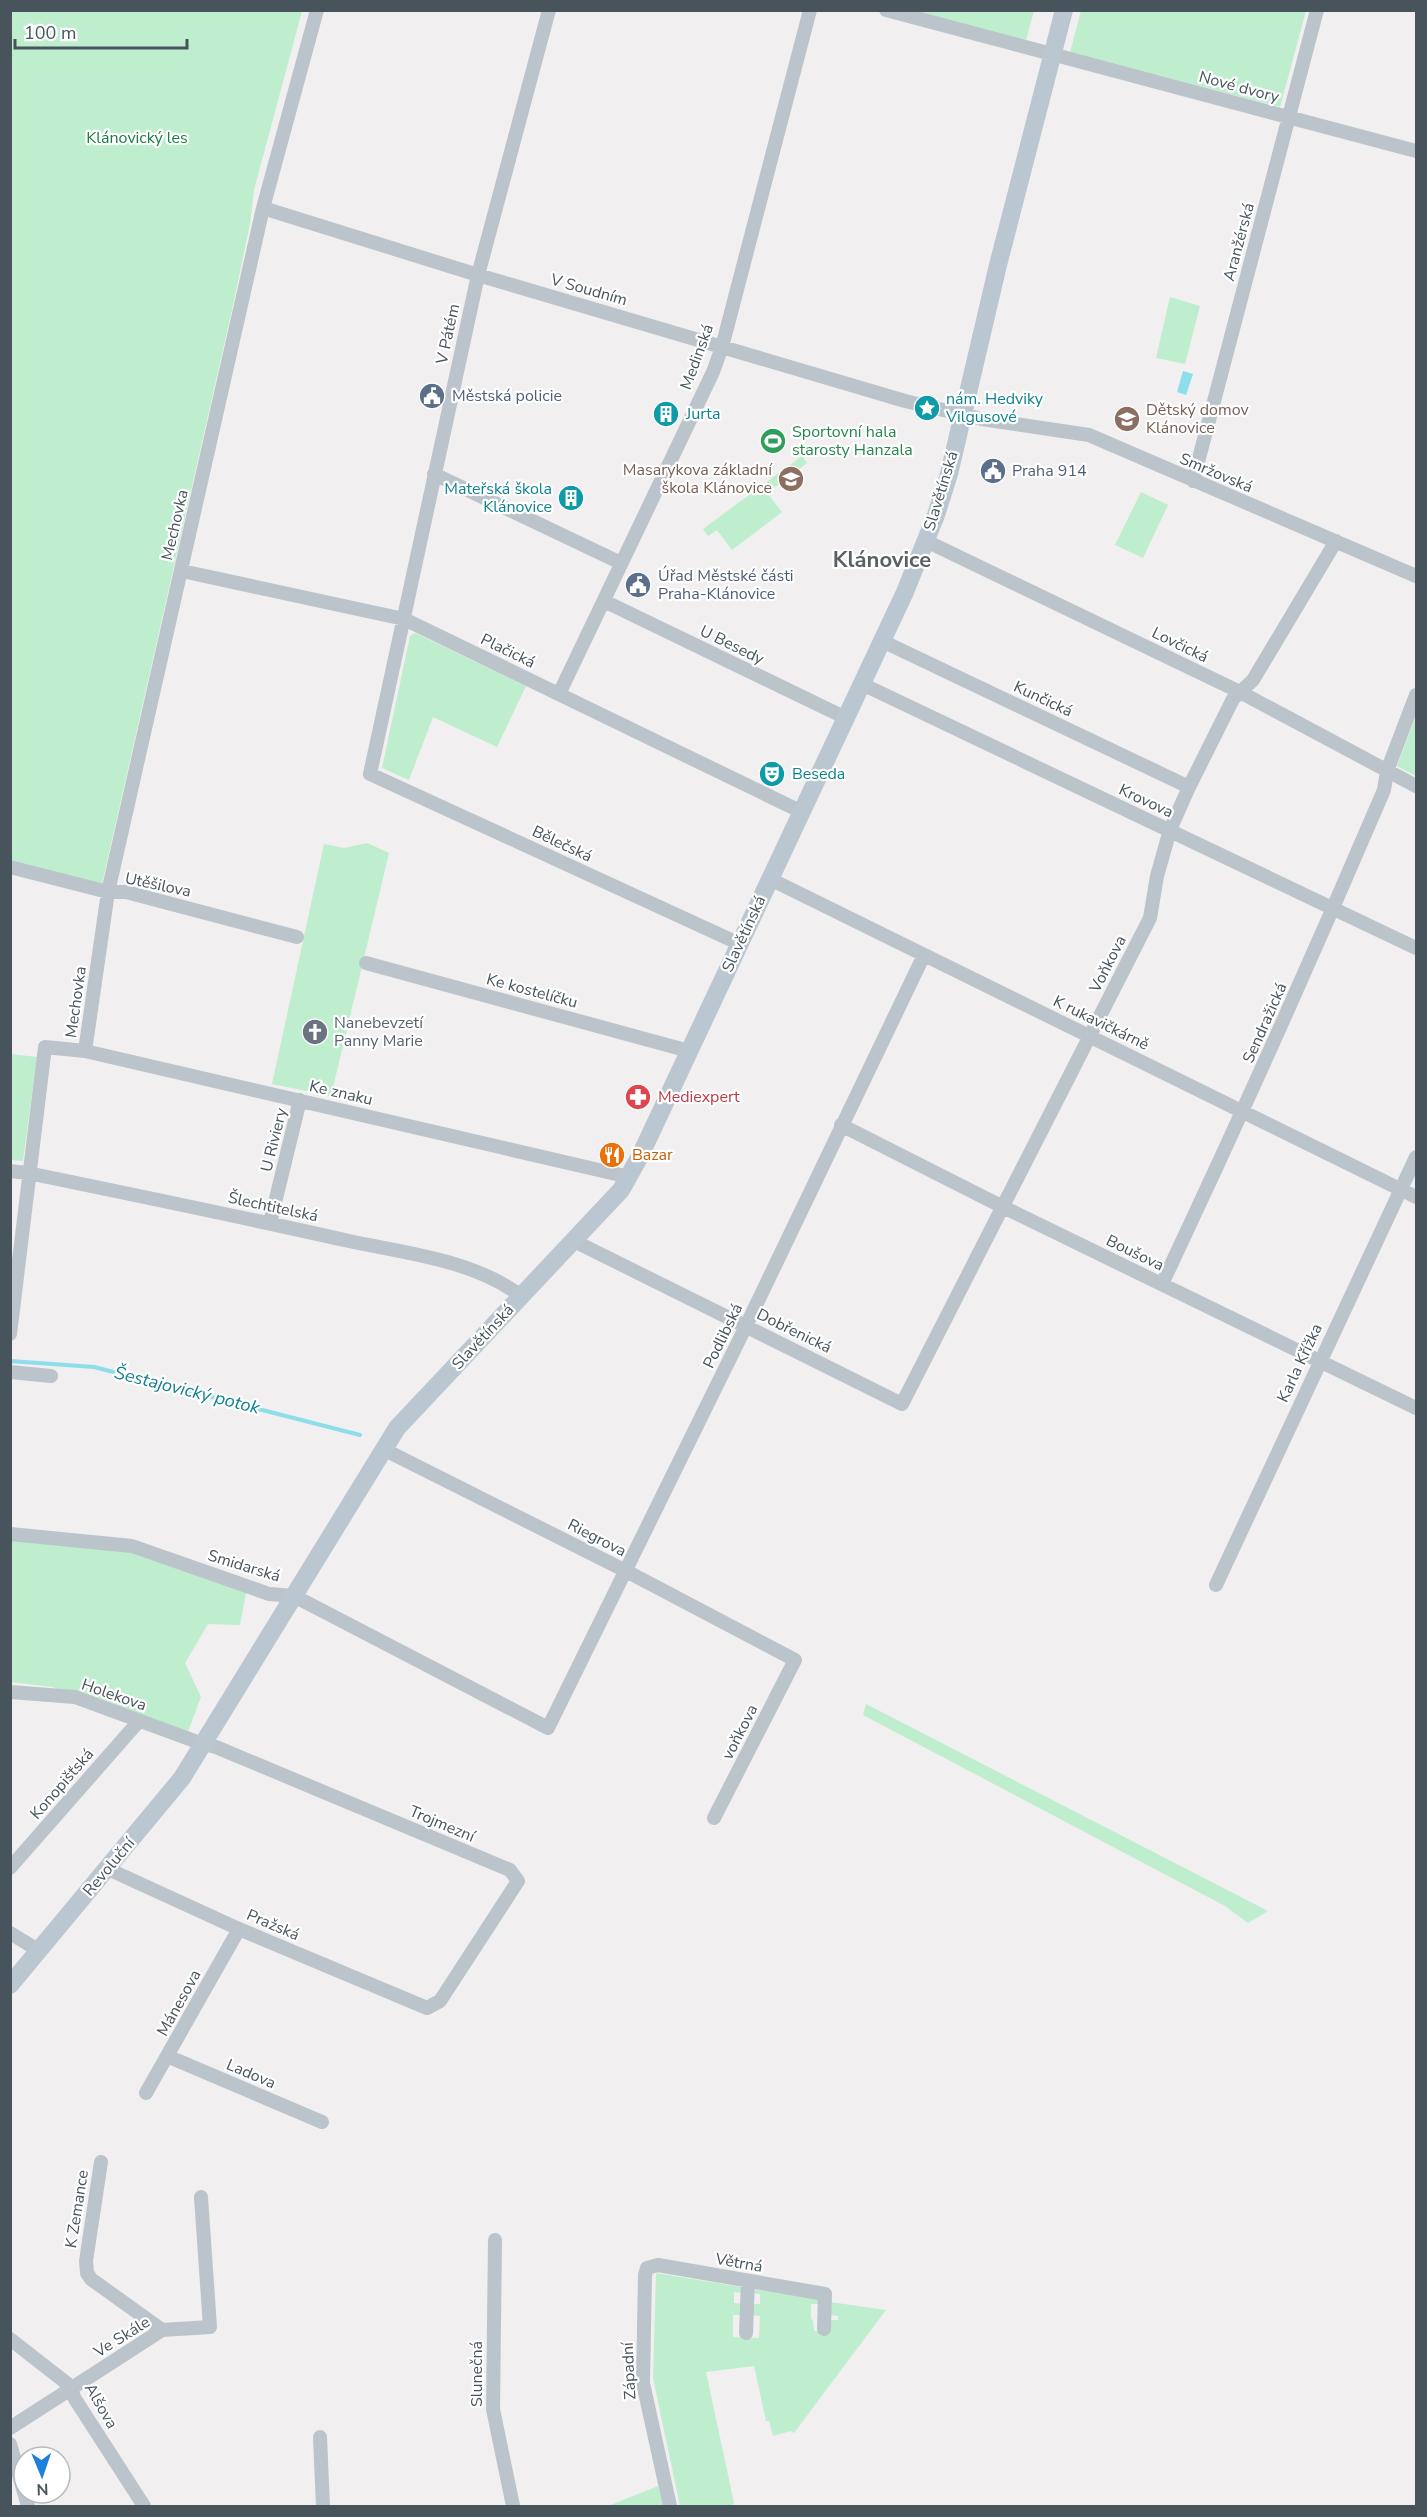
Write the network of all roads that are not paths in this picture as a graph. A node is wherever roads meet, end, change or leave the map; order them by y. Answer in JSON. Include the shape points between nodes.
{"nodes":[{"id":1,"x":316,"y":10,"type":"edge"},
{"id":2,"x":549,"y":10,"type":"edge"},
{"id":3,"x":810,"y":10,"type":"edge"},
{"id":4,"x":886,"y":10,"type":"edge"},
{"id":5,"x":1064,"y":10,"type":"edge"},
{"id":6,"x":1317,"y":10,"type":"edge"},
{"id":7,"x":1053,"y":54,"type":"junction"},
{"id":8,"x":1289,"y":117,"type":"junction"},
{"id":9,"x":1416,"y":151,"type":"edge"},
{"id":10,"x":263,"y":208,"type":"junction"},
{"id":11,"x":478,"y":275,"type":"junction"},
{"id":12,"x":722,"y":346,"type":"junction"},
{"id":13,"x":905,"y":401,"type":"joint"},
{"id":14,"x":962,"y":415,"type":"junction"},
{"id":15,"x":434,"y":474,"type":"junction"},
{"id":16,"x":1193,"y":481,"type":"junction"},
{"id":17,"x":1336,"y":541,"type":"junction"},
{"id":18,"x":926,"y":542,"type":"junction"},
{"id":19,"x":621,"y":563,"type":"junction"},
{"id":20,"x":182,"y":571,"type":"junction"},
{"id":21,"x":1416,"y":576,"type":"edge"},
{"id":22,"x":603,"y":601,"type":"junction"},
{"id":23,"x":404,"y":619,"type":"junction"},
{"id":24,"x":882,"y":641,"type":"junction"},
{"id":25,"x":862,"y":684,"type":"junction"},
{"id":26,"x":1240,"y":692,"type":"junction"},
{"id":27,"x":559,"y":694,"type":"junction"},
{"id":28,"x":1416,"y":695,"type":"edge"},
{"id":29,"x":846,"y":718,"type":"junction"},
{"id":30,"x":1387,"y":771,"type":"junction"},
{"id":31,"x":370,"y":774,"type":"joint"},
{"id":32,"x":1416,"y":786,"type":"edge"},
{"id":33,"x":1189,"y":787,"type":"junction"},
{"id":34,"x":802,"y":812,"type":"junction"},
{"id":35,"x":1170,"y":830,"type":"junction"},
{"id":36,"x":10,"y":867,"type":"edge"},
{"id":37,"x":770,"y":879,"type":"junction"},
{"id":38,"x":108,"y":892,"type":"junction"},
{"id":39,"x":1334,"y":907,"type":"junction"},
{"id":40,"x":297,"y":937,"type":"dead end"},
{"id":41,"x":740,"y":944,"type":"junction"},
{"id":42,"x":1416,"y":948,"type":"edge"},
{"id":43,"x":924,"y":955,"type":"junction"},
{"id":44,"x":366,"y":963,"type":"dead end"},
{"id":45,"x":1090,"y":1036,"type":"junction"},
{"id":46,"x":85,"y":1051,"type":"junction"},
{"id":47,"x":689,"y":1051,"type":"junction"},
{"id":48,"x":300,"y":1100,"type":"junction"},
{"id":49,"x":1243,"y":1112,"type":"junction"},
{"id":50,"x":841,"y":1125,"type":"junction"},
{"id":51,"x":1416,"y":1157,"type":"edge"},
{"id":52,"x":10,"y":1171,"type":"edge"},
{"id":53,"x":28,"y":1173,"type":"junction"},
{"id":54,"x":629,"y":1177,"type":"junction"},
{"id":55,"x":1402,"y":1189,"type":"junction"},
{"id":56,"x":1416,"y":1197,"type":"edge"},
{"id":57,"x":1001,"y":1206,"type":"junction"},
{"id":58,"x":270,"y":1223,"type":"junction"},
{"id":59,"x":574,"y":1241,"type":"junction"},
{"id":60,"x":1162,"y":1284,"type":"junction"},
{"id":61,"x":521,"y":1296,"type":"junction"},
{"id":62,"x":746,"y":1326,"type":"junction"},
{"id":63,"x":10,"y":1334,"type":"edge"},
{"id":64,"x":1319,"y":1361,"type":"junction"},
{"id":65,"x":10,"y":1372,"type":"edge"},
{"id":66,"x":51,"y":1376,"type":"dead end"},
{"id":67,"x":902,"y":1404,"type":"joint"},
{"id":68,"x":1416,"y":1408,"type":"edge"},
{"id":69,"x":383,"y":1449,"type":"junction"},
{"id":70,"x":10,"y":1534,"type":"edge"},
{"id":71,"x":626,"y":1571,"type":"junction"},
{"id":72,"x":1216,"y":1585,"type":"dead end"},
{"id":73,"x":294,"y":1596,"type":"junction"},
{"id":74,"x":795,"y":1660,"type":"joint"},
{"id":75,"x":10,"y":1692,"type":"edge"},
{"id":76,"x":139,"y":1721,"type":"junction"},
{"id":77,"x":548,"y":1728,"type":"joint"},
{"id":78,"x":203,"y":1744,"type":"junction"},
{"id":79,"x":714,"y":1818,"type":"dead end"},
{"id":80,"x":10,"y":1868,"type":"edge"},
{"id":81,"x":108,"y":1869,"type":"junction"},
{"id":82,"x":239,"y":1929,"type":"junction"},
{"id":83,"x":10,"y":1933,"type":"edge"},
{"id":84,"x":39,"y":1950,"type":"junction"},
{"id":85,"x":10,"y":1985,"type":"edge"},
{"id":86,"x":427,"y":2008,"type":"joint"},
{"id":87,"x":168,"y":2056,"type":"junction"},
{"id":88,"x":146,"y":2093,"type":"dead end"},
{"id":89,"x":322,"y":2121,"type":"dead end"},
{"id":90,"x":101,"y":2162,"type":"dead end"},
{"id":91,"x":201,"y":2197,"type":"dead end"},
{"id":92,"x":495,"y":2240,"type":"dead end"},
{"id":93,"x":647,"y":2268,"type":"joint"},
{"id":94,"x":748,"y":2281,"type":"junction"},
{"id":95,"x":824,"y":2329,"type":"dead end"},
{"id":96,"x":162,"y":2330,"type":"junction"},
{"id":97,"x":746,"y":2333,"type":"dead end"},
{"id":98,"x":10,"y":2339,"type":"edge"},
{"id":99,"x":71,"y":2389,"type":"junction"},
{"id":100,"x":10,"y":2428,"type":"edge"},
{"id":101,"x":320,"y":2437,"type":"dead end"},
{"id":102,"x":10,"y":2444,"type":"edge"},
{"id":103,"x":28,"y":2506,"type":"edge"},
{"id":104,"x":144,"y":2506,"type":"edge"},
{"id":105,"x":323,"y":2506,"type":"edge"},
{"id":106,"x":513,"y":2506,"type":"edge"},
{"id":107,"x":670,"y":2506,"type":"edge"}],
"edges":[{"from":1,"to":10,"type":"street","name":"Mechovka"},
{"from":2,"to":11,"type":"street","name":"V Pátém"},
{"from":3,"to":12,"type":"street","name":"Medinská"},
{"from":4,"to":7,"type":"street","name":"Nové dvory"},
{"from":5,"to":7,"type":"street","name":"Slavětínská"},
{"from":6,"to":8,"type":"street","name":"Aranžérská"},
{"from":7,"to":8,"type":"street","name":"Nové dvory"},
{"from":7,"to":14,"type":"street","name":"Slavětínská"},
{"from":8,"to":9,"type":"street","name":"Nové dvory"},
{"from":8,"to":16,"type":"street","name":"Aranžérská"},
{"from":10,"to":11,"type":"street","name":"V Soudním"},
{"from":10,"to":20,"type":"street","name":"Mechovka"},
{"from":11,"to":12,"type":"street","name":"V Soudním"},
{"from":11,"to":15,"type":"street","name":"V Pátém"},
{"from":12,"to":13,"type":"street","name":"V Soudním"},
{"from":12,"to":19,"type":"street","name":"Medinská"},
{"from":13,"to":14,"type":"street","name":"Smržovská"},
{"from":14,"to":16,"type":"street","name":"Smržovská","via":[[1089,435]]},
{"from":14,"to":18,"type":"street","name":"Slavětínská","via":[[949,474]]},
{"from":15,"to":19,"type":"street"},
{"from":15,"to":23,"type":"street","name":"V Pátém"},
{"from":16,"to":17,"type":"street","name":"Smržovská"},
{"from":17,"to":21,"type":"street","name":"Smržovská"},
{"from":17,"to":26,"type":"street","name":"Voňkova","via":[[1253,680]]},
{"from":18,"to":24,"type":"street","name":"Slavětínská"},
{"from":18,"to":26,"type":"street","name":"Lovčická"},
{"from":19,"to":22,"type":"street","name":"Medinská"},
{"from":20,"to":23,"type":"street","name":"Plačická"},
{"from":20,"to":38,"type":"street","name":"Mechovka"},
{"from":22,"to":27,"type":"street","name":"Medinská"},
{"from":22,"to":29,"type":"street","name":"U Besedy"},
{"from":23,"to":27,"type":"street","name":"Plačická"},
{"from":23,"to":31,"type":"street","name":"V Pátém"},
{"from":24,"to":25,"type":"street","name":"Slavětínská"},
{"from":24,"to":33,"type":"street","name":"Kunčická"},
{"from":25,"to":29,"type":"street","name":"Slavětínská"},
{"from":25,"to":35,"type":"street","name":"Krovova"},
{"from":26,"to":30,"type":"street","name":"Lovčická"},
{"from":26,"to":33,"type":"street","name":"Voňkova"},
{"from":27,"to":34,"type":"street","name":"Plačická"},
{"from":28,"to":30,"type":"street","name":"Sendražická"},
{"from":29,"to":34,"type":"street","name":"Slavětínská"},
{"from":30,"to":32,"type":"street","name":"Lovčická"},
{"from":30,"to":39,"type":"street","name":"Sendražická","via":[[1384,790]]},
{"from":31,"to":41,"type":"street","name":"Bělečská"},
{"from":33,"to":35,"type":"street","name":"Voňkova"},
{"from":34,"to":37,"type":"street","name":"Slavětínská"},
{"from":35,"to":39,"type":"street","name":"Krovova"},
{"from":35,"to":45,"type":"street","name":"Voňkova","via":[[1150,918]]},
{"from":36,"to":38,"type":"street","name":"Utěšilova"},
{"from":37,"to":41,"type":"street","name":"Slavětínská"},
{"from":37,"to":43,"type":"street","name":"K rukavičkárně"},
{"from":38,"to":40,"type":"street","name":"Utěšilova","via":[[126,892]]},
{"from":38,"to":46,"type":"street","name":"Mechovka"},
{"from":39,"to":42,"type":"street","name":"Krovova"},
{"from":39,"to":49,"type":"street","name":"Sendražická"},
{"from":41,"to":47,"type":"street","name":"Slavětínská"},
{"from":43,"to":45,"type":"street","name":"K rukavičkárně"},
{"from":43,"to":50,"type":"street","name":"Podlibská"},
{"from":44,"to":47,"type":"street","name":"Ke kostelíčku"},
{"from":45,"to":49,"type":"street","name":"K rukavičkárně"},
{"from":45,"to":57,"type":"street","name":"Voňkova"},
{"from":46,"to":48,"type":"street","name":"Ke znaku"},
{"from":46,"to":53,"type":"street","name":"Ke znaku","via":[[45,1047]]},
{"from":47,"to":54,"type":"street","name":"Slavětínská"},
{"from":48,"to":54,"type":"street","name":"Ke znaku"},
{"from":48,"to":58,"type":"street","name":"U Riviery"},
{"from":49,"to":55,"type":"street","name":"K rukavičkárně"},
{"from":49,"to":60,"type":"street","name":"Sendražická"},
{"from":50,"to":57,"type":"street","name":"Boušova"},
{"from":50,"to":62,"type":"street","name":"Podlibská"},
{"from":51,"to":55,"type":"street","name":"Karla Křížka"},
{"from":52,"to":53,"type":"street","name":"Šlechtitelská"},
{"from":53,"to":58,"type":"street","name":"Šlechtitelská"},
{"from":53,"to":63,"type":"street"},
{"from":54,"to":59,"type":"street","name":"Slavětínská"},
{"from":55,"to":56,"type":"street","name":"K rukavičkárně"},
{"from":55,"to":64,"type":"street","name":"Karla Křížka"},
{"from":57,"to":60,"type":"street","name":"Boušova"},
{"from":57,"to":67,"type":"street","name":"Voňkova"},
{"from":58,"to":61,"type":"street","name":"Šlechtitelská","via":[[454,1264],[506,1285]]},
{"from":59,"to":61,"type":"street","name":"Slavětínská"},
{"from":59,"to":62,"type":"street","name":"Dobřenická"},
{"from":60,"to":64,"type":"street","name":"Boušova"},
{"from":61,"to":69,"type":"street","name":"Slavětínská","via":[[397,1428]]},
{"from":62,"to":67,"type":"street","name":"Dobřenická"},
{"from":62,"to":71,"type":"street","name":"Podlibská"},
{"from":64,"to":68,"type":"street","name":"Boušova"},
{"from":64,"to":72,"type":"street","name":"Karla Křížka"},
{"from":65,"to":66,"type":"street"},
{"from":69,"to":71,"type":"street","name":"Riegrova"},
{"from":69,"to":73,"type":"street","name":"Slavětínská"},
{"from":70,"to":73,"type":"street","name":"Smidarská","via":[[132,1546],[269,1594]]},
{"from":71,"to":74,"type":"street","name":"Riegrova"},
{"from":71,"to":77,"type":"street","name":"Podlibská"},
{"from":73,"to":77,"type":"street","name":"Smidarská"},
{"from":73,"to":78,"type":"street","name":"Slavětínská"},
{"from":74,"to":79,"type":"street","name":"voňkova"},
{"from":75,"to":76,"type":"street","name":"Holekova","via":[[75,1697]]},
{"from":76,"to":78,"type":"street","name":"Holekova"},
{"from":76,"to":80,"type":"street","name":"Konopišťská"},
{"from":78,"to":81,"type":"street","name":"Revoluční","via":[[168,1796]]},
{"from":78,"to":86,"type":"street","name":"Trojmezní","via":[[510,1870],[518,1881],[441,2001]]},
{"from":81,"to":82,"type":"street","name":"Pražská"},
{"from":81,"to":84,"type":"street","name":"Revoluční"},
{"from":82,"to":86,"type":"street","name":"Pražská"},
{"from":82,"to":87,"type":"street","name":"Mánesova"},
{"from":83,"to":84,"type":"street"},
{"from":84,"to":85,"type":"street","name":"Revoluční"},
{"from":87,"to":88,"type":"street","name":"Mánesova"},
{"from":87,"to":89,"type":"street","name":"Ladova"},
{"from":90,"to":96,"type":"street","name":"K Zemance","via":[[87,2273]]},
{"from":91,"to":96,"type":"street","name":"Ve Skále","via":[[210,2328]]},
{"from":92,"to":106,"type":"street","name":"Slunečná","via":[[493,2409]]},
{"from":93,"to":94,"type":"street","name":"Větrná","via":[[658,2265]]},
{"from":93,"to":107,"type":"street","name":"Západní","via":[[643,2383]]},
{"from":94,"to":95,"type":"street","name":"Větrná","via":[[825,2295]]},
{"from":94,"to":97,"type":"street"},
{"from":96,"to":99,"type":"street","name":"Ve Skále"},
{"from":98,"to":99,"type":"street","name":"Alšova"},
{"from":99,"to":100,"type":"street","name":"Ve Skále"},
{"from":99,"to":104,"type":"street","name":"Alšova"},
{"from":101,"to":105,"type":"street"},
{"from":102,"to":103,"type":"street"}]}
